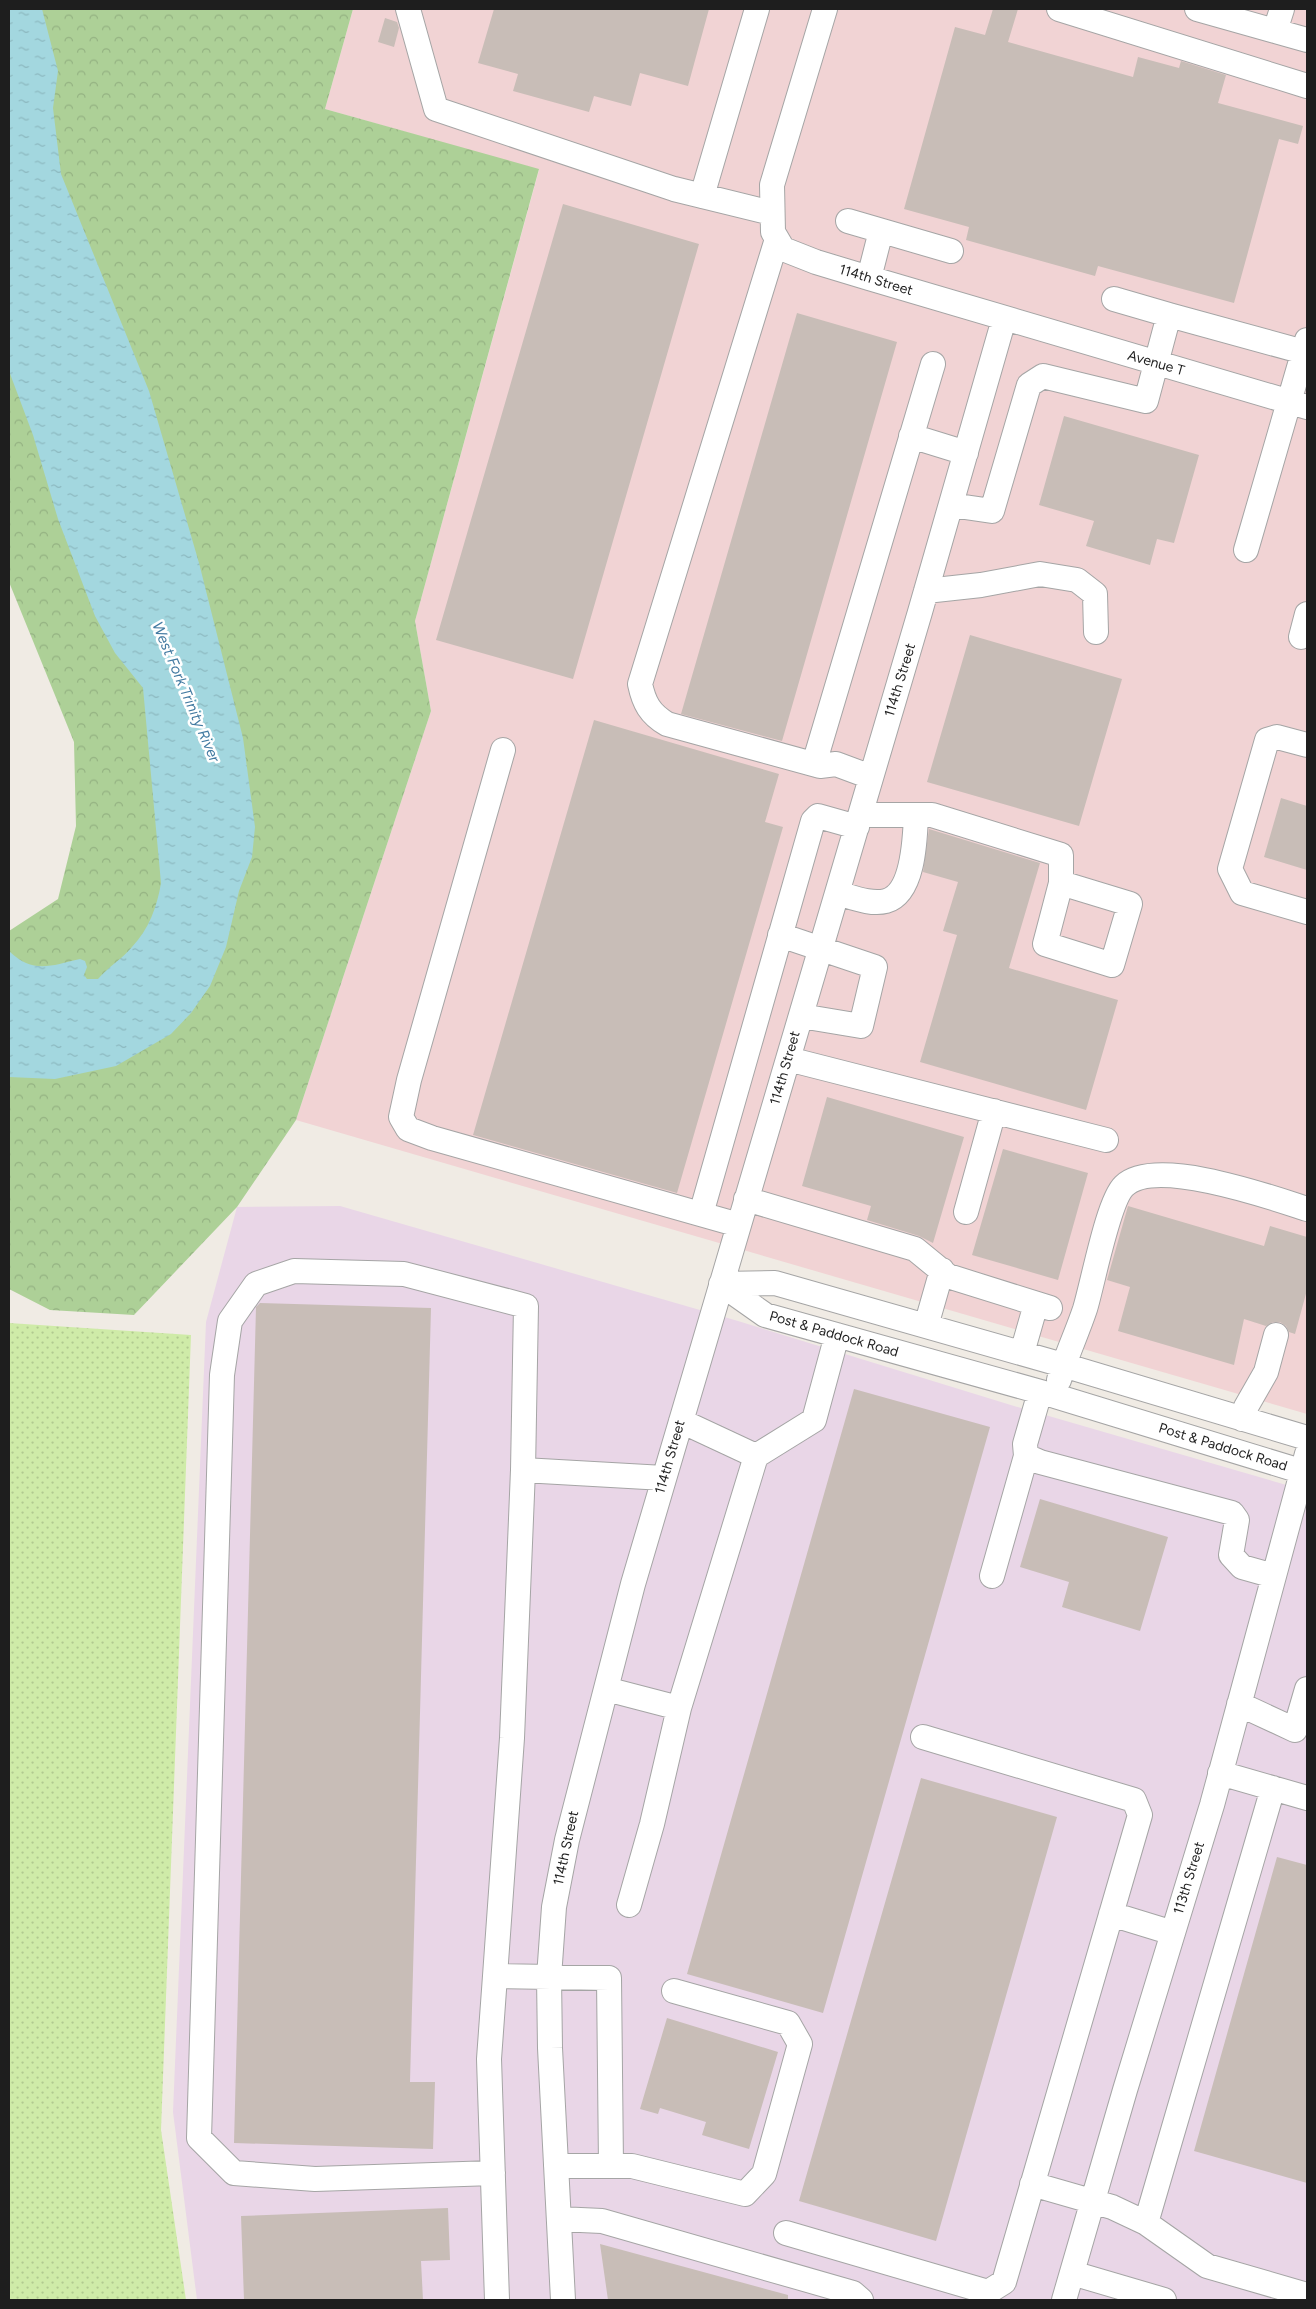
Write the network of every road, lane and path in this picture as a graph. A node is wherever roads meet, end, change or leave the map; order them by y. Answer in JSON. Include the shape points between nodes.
{"nodes":[{"id":1,"x":408,"y":9,"type":"edge"},
{"id":2,"x":757,"y":9,"type":"edge"},
{"id":3,"x":825,"y":9,"type":"edge"},
{"id":4,"x":1059,"y":9,"type":"edge"},
{"id":5,"x":1197,"y":9,"type":"edge"},
{"id":6,"x":1282,"y":9,"type":"edge"},
{"id":7,"x":1275,"y":31,"type":"junction"},
{"id":8,"x":1307,"y":40,"type":"edge"},
{"id":9,"x":1307,"y":86,"type":"edge"},
{"id":10,"x":702,"y":196,"type":"junction"},
{"id":11,"x":772,"y":213,"type":"junction"},
{"id":12,"x":848,"y":221,"type":"dead end"},
{"id":13,"x":881,"y":231,"type":"junction"},
{"id":14,"x":777,"y":239,"type":"junction"},
{"id":15,"x":950,"y":251,"type":"dead end"},
{"id":16,"x":869,"y":278,"type":"junction"},
{"id":17,"x":1114,"y":299,"type":"dead end"},
{"id":18,"x":1169,"y":315,"type":"junction"},
{"id":19,"x":1004,"y":319,"type":"junction"},
{"id":20,"x":1305,"y":346,"type":"edge"},
{"id":21,"x":932,"y":364,"type":"dead end"},
{"id":22,"x":1157,"y":364,"type":"junction"},
{"id":23,"x":1298,"y":405,"type":"edge"},
{"id":24,"x":911,"y":436,"type":"junction"},
{"id":25,"x":966,"y":453,"type":"junction"},
{"id":26,"x":951,"y":505,"type":"junction"},
{"id":27,"x":1246,"y":550,"type":"dead end"},
{"id":28,"x":926,"y":591,"type":"junction"},
{"id":29,"x":1307,"y":614,"type":"edge"},
{"id":30,"x":1096,"y":632,"type":"dead end"},
{"id":31,"x":1301,"y":637,"type":"dead end"},
{"id":32,"x":1307,"y":745,"type":"edge"},
{"id":33,"x":503,"y":750,"type":"dead end"},
{"id":34,"x":814,"y":764,"type":"junction"},
{"id":35,"x":871,"y":777,"type":"junction"},
{"id":36,"x":916,"y":815,"type":"junction"},
{"id":37,"x":858,"y":821,"type":"junction"},
{"id":38,"x":1061,"y":883,"type":"dead end"},
{"id":39,"x":837,"y":893,"type":"junction"},
{"id":40,"x":1307,"y":912,"type":"edge"},
{"id":41,"x":780,"y":935,"type":"junction"},
{"id":42,"x":821,"y":947,"type":"junction"},
{"id":43,"x":801,"y":1016,"type":"junction"},
{"id":44,"x":788,"y":1059,"type":"junction"},
{"id":45,"x":994,"y":1111,"type":"junction"},
{"id":46,"x":1106,"y":1140,"type":"dead end"},
{"id":47,"x":746,"y":1199,"type":"junction"},
{"id":48,"x":1307,"y":1209,"type":"edge"},
{"id":49,"x":966,"y":1212,"type":"dead end"},
{"id":50,"x":701,"y":1214,"type":"junction"},
{"id":51,"x":739,"y":1225,"type":"junction"},
{"id":52,"x":942,"y":1270,"type":"junction"},
{"id":53,"x":721,"y":1284,"type":"junction"},
{"id":54,"x":926,"y":1326,"type":"junction"},
{"id":55,"x":837,"y":1335,"type":"junction"},
{"id":56,"x":1276,"y":1335,"type":"dead end"},
{"id":57,"x":1022,"y":1353,"type":"junction"},
{"id":58,"x":1063,"y":1365,"type":"junction"},
{"id":59,"x":1047,"y":1394,"type":"junction"},
{"id":60,"x":1242,"y":1419,"type":"junction"},
{"id":61,"x":681,"y":1421,"type":"junction"},
{"id":62,"x":1307,"y":1438,"type":"edge"},
{"id":63,"x":756,"y":1456,"type":"junction"},
{"id":64,"x":1026,"y":1456,"type":"junction"},
{"id":65,"x":1306,"y":1466,"type":"edge"},
{"id":66,"x":523,"y":1470,"type":"junction"},
{"id":67,"x":664,"y":1478,"type":"junction"},
{"id":68,"x":992,"y":1576,"type":"dead end"},
{"id":69,"x":1274,"y":1576,"type":"junction"},
{"id":70,"x":606,"y":1689,"type":"junction"},
{"id":71,"x":1307,"y":1690,"type":"edge"},
{"id":72,"x":1239,"y":1704,"type":"junction"},
{"id":73,"x":679,"y":1708,"type":"junction"},
{"id":74,"x":1301,"y":1732,"type":"edge"},
{"id":75,"x":923,"y":1737,"type":"dead end"},
{"id":76,"x":1220,"y":1773,"type":"junction"},
{"id":77,"x":1273,"y":1788,"type":"junction"},
{"id":78,"x":1307,"y":1798,"type":"edge"},
{"id":79,"x":629,"y":1905,"type":"dead end"},
{"id":80,"x":1111,"y":1914,"type":"junction"},
{"id":81,"x":1173,"y":1933,"type":"junction"},
{"id":82,"x":495,"y":1976,"type":"junction"},
{"id":83,"x":549,"y":1977,"type":"junction"},
{"id":84,"x":674,"y":1991,"type":"dead end"},
{"id":85,"x":556,"y":2166,"type":"junction"},
{"id":86,"x":612,"y":2166,"type":"junction"},
{"id":87,"x":493,"y":2173,"type":"junction"},
{"id":88,"x":1032,"y":2184,"type":"junction"},
{"id":89,"x":1093,"y":2202,"type":"junction"},
{"id":90,"x":559,"y":2219,"type":"junction"},
{"id":91,"x":1146,"y":2223,"type":"junction"},
{"id":92,"x":786,"y":2233,"type":"dead end"},
{"id":93,"x":1072,"y":2273,"type":"junction"},
{"id":94,"x":1119,"y":2294,"type":"edge"},
{"id":95,"x":1307,"y":2295,"type":"edge"},
{"id":96,"x":497,"y":2300,"type":"edge"},
{"id":97,"x":563,"y":2300,"type":"edge"},
{"id":98,"x":861,"y":2300,"type":"edge"},
{"id":99,"x":1064,"y":2300,"type":"edge"},
{"id":100,"x":1164,"y":2300,"type":"edge"}],
"edges":[{"from":1,"to":10,"type":"street","via":[[436,109]]},
{"from":2,"to":10,"type":"street"},
{"from":3,"to":11,"type":"street","via":[[772,185]]},
{"from":4,"to":9,"type":"street"},
{"from":5,"to":7,"type":"street"},
{"from":6,"to":7,"type":"street"},
{"from":7,"to":8,"type":"street"},
{"from":10,"to":11,"type":"street"},
{"from":11,"to":14,"type":"street","via":[[773,232]]},
{"from":12,"to":13,"type":"street"},
{"from":13,"to":15,"type":"street"},
{"from":13,"to":16,"type":"street"},
{"from":14,"to":16,"type":"street","name":"114th Street","via":[[783,249]]},
{"from":14,"to":34,"type":"street","via":[[640,684],[644,702],[654,717],[667,724]]},
{"from":16,"to":19,"type":"street","name":"114th Street"},
{"from":17,"to":18,"type":"street"},
{"from":18,"to":20,"type":"street"},
{"from":18,"to":22,"type":"street"},
{"from":19,"to":22,"type":"street","name":"Avenue T"},
{"from":19,"to":25,"type":"street","name":"114th Street"},
{"from":20,"to":23,"type":"street"},
{"from":21,"to":24,"type":"street"},
{"from":22,"to":23,"type":"street","name":"Avenue T"},
{"from":22,"to":26,"type":"street","via":[[1146,401],[1043,376],[1029,385],[992,511]]},
{"from":23,"to":27,"type":"street"},
{"from":24,"to":25,"type":"street"},
{"from":24,"to":34,"type":"street"},
{"from":25,"to":26,"type":"street","name":"114th Street"},
{"from":26,"to":28,"type":"street","name":"114th Street"},
{"from":28,"to":30,"type":"street","via":[[1040,574],[1077,580],[1095,594]]},
{"from":28,"to":35,"type":"street","name":"114th Street"},
{"from":29,"to":31,"type":"street"},
{"from":32,"to":40,"type":"street","via":[[1277,737],[1267,740],[1230,869],[1242,893]]},
{"from":33,"to":50,"type":"street","via":[[401,1117],[408,1128],[432,1138]]},
{"from":34,"to":35,"type":"street","via":[[836,764]]},
{"from":35,"to":37,"type":"street","name":"114th Street"},
{"from":36,"to":37,"type":"street"},
{"from":36,"to":38,"type":"street","via":[[932,815],[1061,855]]},
{"from":36,"to":39,"type":"street","via":[[911,865],[896,896],[872,902]]},
{"from":37,"to":39,"type":"street","name":"114th Street"},
{"from":37,"to":41,"type":"street","via":[[814,817]]},
{"from":39,"to":42,"type":"street","name":"114th Street"},
{"from":41,"to":42,"type":"street"},
{"from":41,"to":50,"type":"street"},
{"from":42,"to":43,"type":"street","name":"114th Street"},
{"from":42,"to":43,"type":"street","via":[[875,967],[861,1026]]},
{"from":43,"to":44,"type":"street","name":"114th Street"},
{"from":44,"to":45,"type":"street"},
{"from":44,"to":47,"type":"street","name":"114th Street"},
{"from":45,"to":46,"type":"street"},
{"from":45,"to":49,"type":"street"},
{"from":47,"to":51,"type":"street","name":"114th Street"},
{"from":47,"to":52,"type":"street","via":[[915,1249]]},
{"from":48,"to":58,"type":"street","via":[[1221,1183],[1180,1175],[1142,1176],[1124,1186],[1114,1204],[1086,1306]]},
{"from":50,"to":51,"type":"street"},
{"from":51,"to":53,"type":"street","name":"114th Street"},
{"from":52,"to":54,"type":"street"},
{"from":52,"to":57,"type":"street","via":[[948,1276],[1043,1306]]},
{"from":53,"to":54,"type":"street","via":[[775,1282]]},
{"from":53,"to":55,"type":"street","name":"Post & Paddock Road","via":[[765,1315]]},
{"from":53,"to":61,"type":"street","name":"114th Street"},
{"from":54,"to":57,"type":"street"},
{"from":55,"to":59,"type":"street","name":"Post & Paddock Road"},
{"from":55,"to":63,"type":"street","via":[[814,1420]]},
{"from":56,"to":60,"type":"street","via":[[1266,1372]]},
{"from":57,"to":58,"type":"street"},
{"from":58,"to":59,"type":"street"},
{"from":58,"to":60,"type":"street"},
{"from":59,"to":64,"type":"street","via":[[1025,1444]]},
{"from":59,"to":65,"type":"street","name":"Post & Paddock Road"},
{"from":60,"to":62,"type":"street"},
{"from":61,"to":63,"type":"street"},
{"from":61,"to":67,"type":"street","name":"114th Street"},
{"from":63,"to":73,"type":"street"},
{"from":64,"to":68,"type":"street"},
{"from":64,"to":69,"type":"street","via":[[1232,1513],[1236,1520],[1231,1555],[1242,1567]]},
{"from":65,"to":69,"type":"street","name":"113th Street"},
{"from":66,"to":67,"type":"street"},
{"from":66,"to":82,"type":"street","via":[[512,1738]]},
{"from":66,"to":87,"type":"street","via":[[526,1306],[404,1274],[294,1271],[256,1284],[230,1321],[221,1384],[199,2138],[234,2173],[315,2179]]},
{"from":67,"to":70,"type":"street","name":"114th Street"},
{"from":69,"to":72,"type":"street","name":"113th Street"},
{"from":70,"to":73,"type":"street"},
{"from":70,"to":83,"type":"street","name":"114th Street","via":[[565,1850],[554,1907]]},
{"from":71,"to":74,"type":"street"},
{"from":72,"to":74,"type":"street"},
{"from":72,"to":76,"type":"street","name":"113th Street"},
{"from":73,"to":79,"type":"street"},
{"from":75,"to":80,"type":"street","via":[[1134,1800],[1140,1815]]},
{"from":76,"to":77,"type":"street"},
{"from":76,"to":81,"type":"street","name":"113th Street"},
{"from":77,"to":78,"type":"street"},
{"from":77,"to":91,"type":"street"},
{"from":80,"to":81,"type":"street"},
{"from":80,"to":88,"type":"street"},
{"from":81,"to":89,"type":"street","name":"113th Street"},
{"from":82,"to":83,"type":"street"},
{"from":82,"to":87,"type":"street","via":[[489,2059]]},
{"from":83,"to":85,"type":"street","name":"114th Street"},
{"from":83,"to":86,"type":"street","via":[[609,1978]]},
{"from":84,"to":86,"type":"street","via":[[788,2023],[800,2044],[764,2174],[745,2194],[632,2166]]},
{"from":85,"to":86,"type":"street"},
{"from":85,"to":90,"type":"street","name":"114th Street"},
{"from":87,"to":96,"type":"street"},
{"from":88,"to":89,"type":"street"},
{"from":88,"to":92,"type":"street","via":[[1004,2282],[988,2292]]},
{"from":89,"to":91,"type":"street"},
{"from":89,"to":93,"type":"street","name":"113th Street"},
{"from":90,"to":97,"type":"street","name":"114th Street"},
{"from":90,"to":98,"type":"street","via":[[602,2220],[853,2293]]},
{"from":91,"to":95,"type":"street","via":[[1206,2266]]},
{"from":93,"to":94,"type":"street"},
{"from":93,"to":99,"type":"street","name":"113th Street"},
{"from":94,"to":100,"type":"street"}]}
